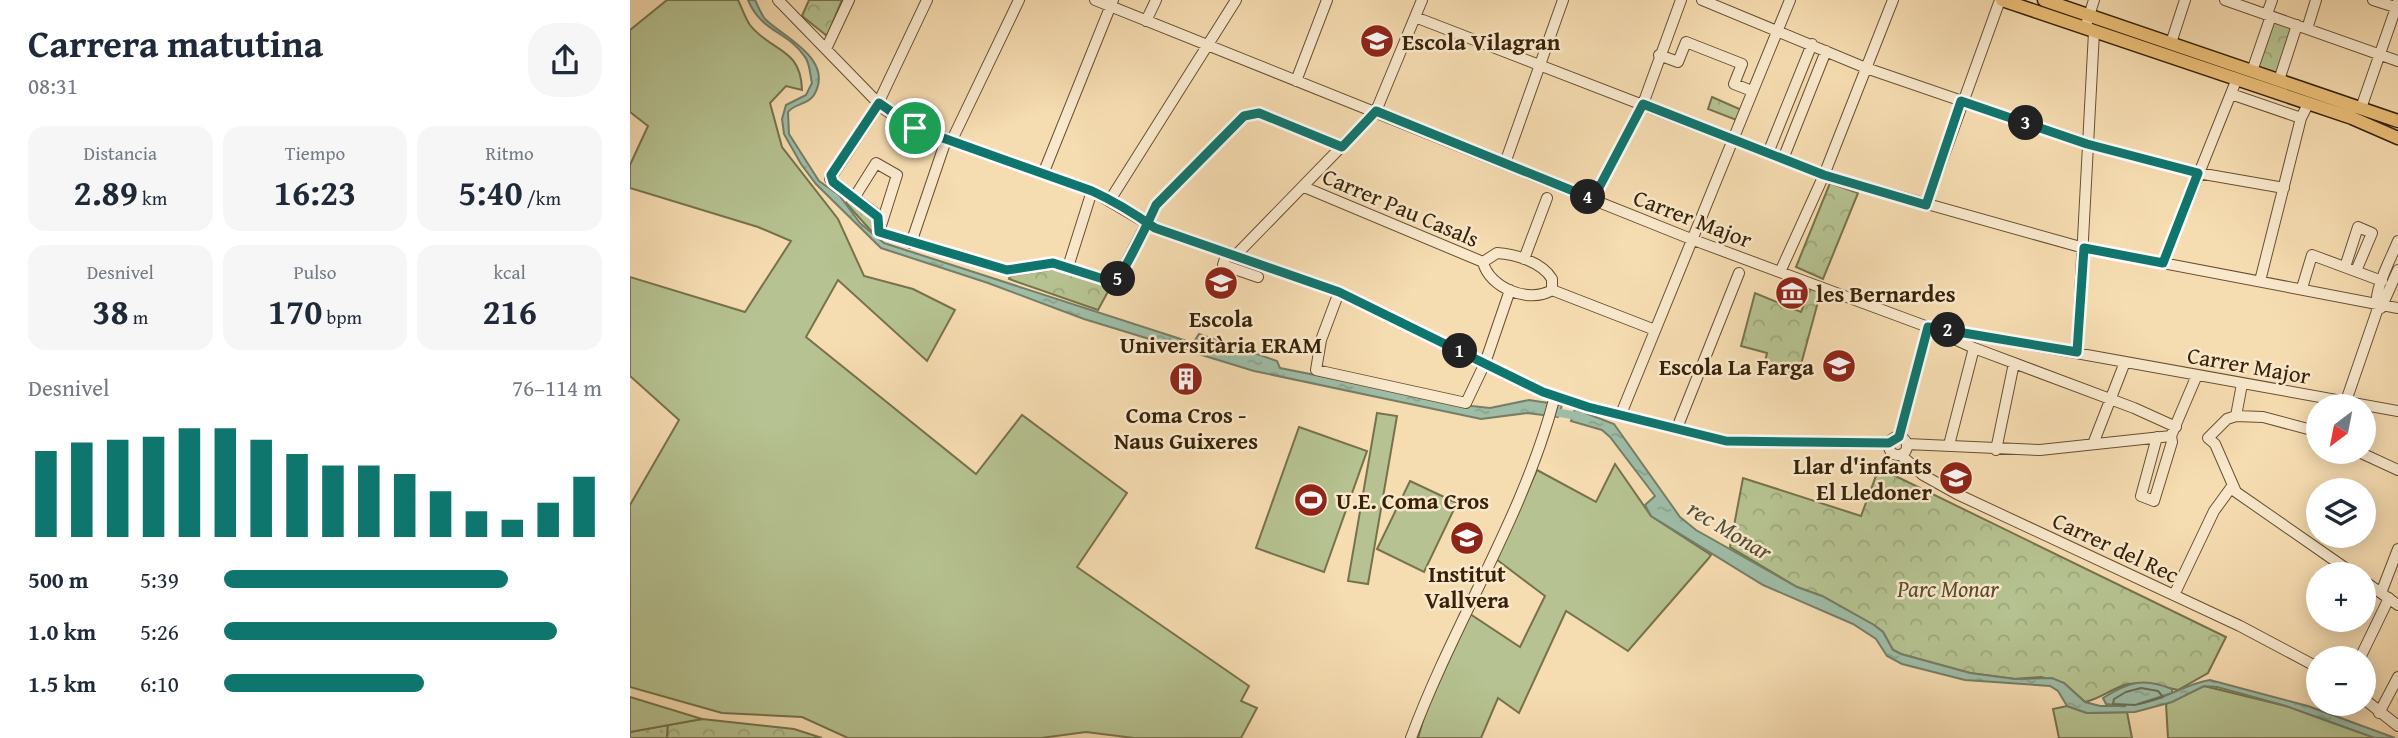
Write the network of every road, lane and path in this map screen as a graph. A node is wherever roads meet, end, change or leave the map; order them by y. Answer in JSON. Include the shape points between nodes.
{"nodes":[{"id":1,"x":778,"y":0,"type":"edge"},
{"id":2,"x":849,"y":0,"type":"edge"},
{"id":3,"x":927,"y":0,"type":"edge"},
{"id":4,"x":1019,"y":0,"type":"edge"},
{"id":5,"x":1095,"y":0,"type":"edge"},
{"id":6,"x":1156,"y":0,"type":"edge"},
{"id":7,"x":1236,"y":0,"type":"edge"},
{"id":8,"x":1327,"y":0,"type":"edge"},
{"id":9,"x":1422,"y":0,"type":"edge"},
{"id":10,"x":1563,"y":0,"type":"edge"},
{"id":11,"x":1681,"y":0,"type":"edge"},
{"id":12,"x":1702,"y":0,"type":"edge"},
{"id":13,"x":1790,"y":0,"type":"edge"},
{"id":14,"x":1893,"y":0,"type":"edge"},
{"id":15,"x":2001,"y":0,"type":"edge"},
{"id":16,"x":2044,"y":0,"type":"edge"},
{"id":17,"x":2094,"y":0,"type":"edge"},
{"id":18,"x":2186,"y":0,"type":"edge"},
{"id":19,"x":2225,"y":0,"type":"edge"},
{"id":20,"x":2272,"y":0,"type":"edge"},
{"id":21,"x":2316,"y":0,"type":"edge"},
{"id":22,"x":2373,"y":0,"type":"edge"},
{"id":23,"x":1112,"y":3,"type":"edge"},
{"id":24,"x":2397,"y":6,"type":"edge"},
{"id":25,"x":2089,"y":15,"type":"junction"},
{"id":26,"x":2269,"y":15,"type":"junction"},
{"id":27,"x":1415,"y":17,"type":"junction"},
{"id":28,"x":1146,"y":21,"type":"junction"},
{"id":29,"x":2302,"y":27,"type":"junction"},
{"id":30,"x":1778,"y":29,"type":"junction"},
{"id":31,"x":2089,"y":30,"type":"junction"},
{"id":32,"x":2171,"y":43,"type":"junction"},
{"id":33,"x":1812,"y":44,"type":"junction"},
{"id":34,"x":1208,"y":46,"type":"junction"},
{"id":35,"x":826,"y":49,"type":"junction"},
{"id":36,"x":1826,"y":51,"type":"junction"},
{"id":37,"x":2380,"y":54,"type":"junction"},
{"id":38,"x":1659,"y":55,"type":"junction"},
{"id":39,"x":2398,"y":61,"type":"edge"},
{"id":40,"x":1540,"y":64,"type":"junction"},
{"id":41,"x":1866,"y":68,"type":"junction"},
{"id":42,"x":2252,"y":71,"type":"junction"},
{"id":43,"x":2236,"y":80,"type":"junction"},
{"id":44,"x":2279,"y":80,"type":"junction"},
{"id":45,"x":1296,"y":81,"type":"junction"},
{"id":46,"x":1752,"y":91,"type":"junction"},
{"id":47,"x":2231,"y":94,"type":"junction"},
{"id":48,"x":1961,"y":101,"type":"junction"},
{"id":49,"x":879,"y":103,"type":"junction"},
{"id":50,"x":1643,"y":104,"type":"junction"},
{"id":51,"x":2308,"y":104,"type":"junction"},
{"id":52,"x":2361,"y":108,"type":"junction"},
{"id":53,"x":1376,"y":111,"type":"junction"},
{"id":54,"x":2301,"y":118,"type":"junction"},
{"id":55,"x":2398,"y":121,"type":"edge"},
{"id":56,"x":1732,"y":138,"type":"junction"},
{"id":57,"x":2398,"y":138,"type":"edge"},
{"id":58,"x":948,"y":141,"type":"junction"},
{"id":59,"x":2087,"y":144,"type":"junction"},
{"id":60,"x":1342,"y":147,"type":"junction"},
{"id":61,"x":1768,"y":153,"type":"junction"},
{"id":62,"x":1783,"y":159,"type":"junction"},
{"id":63,"x":1505,"y":163,"type":"junction"},
{"id":64,"x":2198,"y":173,"type":"junction"},
{"id":65,"x":1043,"y":174,"type":"junction"},
{"id":66,"x":1824,"y":175,"type":"junction"},
{"id":67,"x":1304,"y":187,"type":"junction"},
{"id":68,"x":2284,"y":188,"type":"junction"},
{"id":69,"x":1092,"y":191,"type":"junction"},
{"id":70,"x":853,"y":198,"type":"junction"},
{"id":71,"x":1547,"y":198,"type":"dead end"},
{"id":72,"x":1593,"y":199,"type":"junction"},
{"id":73,"x":1110,"y":200,"type":"junction"},
{"id":74,"x":1926,"y":205,"type":"junction"},
{"id":75,"x":880,"y":222,"type":"junction"},
{"id":76,"x":1148,"y":223,"type":"junction"},
{"id":77,"x":1691,"y":239,"type":"junction"},
{"id":78,"x":2398,"y":241,"type":"edge"},
{"id":79,"x":911,"y":243,"type":"junction"},
{"id":80,"x":2084,"y":248,"type":"junction"},
{"id":81,"x":1231,"y":253,"type":"junction"},
{"id":82,"x":1524,"y":259,"type":"junction"},
{"id":83,"x":1483,"y":262,"type":"junction"},
{"id":84,"x":2163,"y":263,"type":"junction"},
{"id":85,"x":1068,"y":267,"type":"junction"},
{"id":86,"x":2345,"y":267,"type":"junction"},
{"id":87,"x":2356,"y":271,"type":"junction"},
{"id":88,"x":2398,"y":271,"type":"edge"},
{"id":89,"x":1780,"y":272,"type":"junction"},
{"id":90,"x":1740,"y":273,"type":"dead end"},
{"id":91,"x":1258,"y":277,"type":"dead end"},
{"id":92,"x":2260,"y":281,"type":"junction"},
{"id":93,"x":2382,"y":281,"type":"junction"},
{"id":94,"x":2302,"y":288,"type":"junction"},
{"id":95,"x":1510,"y":290,"type":"junction"},
{"id":96,"x":1552,"y":290,"type":"junction"},
{"id":97,"x":1339,"y":292,"type":"junction"},
{"id":98,"x":2379,"y":306,"type":"junction"},
{"id":99,"x":2398,"y":308,"type":"edge"},
{"id":100,"x":1928,"y":327,"type":"junction"},
{"id":101,"x":1655,"y":330,"type":"junction"},
{"id":102,"x":1975,"y":348,"type":"junction"},
{"id":103,"x":2077,"y":352,"type":"junction"},
{"id":104,"x":2125,"y":362,"type":"junction"},
{"id":105,"x":1485,"y":363,"type":"junction"},
{"id":106,"x":2013,"y":363,"type":"junction"},
{"id":107,"x":2197,"y":375,"type":"junction"},
{"id":108,"x":2242,"y":384,"type":"junction"},
{"id":109,"x":2306,"y":394,"type":"edge"},
{"id":110,"x":2348,"y":394,"type":"edge"},
{"id":111,"x":1555,"y":399,"type":"junction"},
{"id":112,"x":2110,"y":400,"type":"junction"},
{"id":113,"x":2376,"y":407,"type":"edge"},
{"id":114,"x":2398,"y":411,"type":"edge"},
{"id":115,"x":1621,"y":414,"type":"junction"},
{"id":116,"x":2236,"y":416,"type":"junction"},
{"id":117,"x":1677,"y":428,"type":"junction"},
{"id":118,"x":2306,"y":429,"type":"edge"},
{"id":119,"x":2174,"y":432,"type":"junction"},
{"id":120,"x":2157,"y":437,"type":"junction"},
{"id":121,"x":1903,"y":440,"type":"junction"},
{"id":122,"x":1889,"y":443,"type":"junction"},
{"id":123,"x":2093,"y":444,"type":"junction"},
{"id":124,"x":1949,"y":445,"type":"junction"},
{"id":125,"x":1996,"y":450,"type":"junction"},
{"id":126,"x":1901,"y":455,"type":"junction"},
{"id":127,"x":2376,"y":460,"type":"edge"},
{"id":128,"x":2398,"y":470,"type":"edge"},
{"id":129,"x":2233,"y":485,"type":"junction"},
{"id":130,"x":2398,"y":549,"type":"edge"},
{"id":131,"x":2396,"y":561,"type":"edge"},
{"id":132,"x":2337,"y":562,"type":"edge"},
{"id":133,"x":2174,"y":595,"type":"junction"},
{"id":134,"x":2390,"y":599,"type":"edge"},
{"id":135,"x":2366,"y":646,"type":"edge"},
{"id":136,"x":2306,"y":661,"type":"edge"},
{"id":137,"x":2398,"y":677,"type":"edge"},
{"id":138,"x":2376,"y":710,"type":"edge"},
{"id":139,"x":2379,"y":713,"type":"junction"},
{"id":140,"x":2398,"y":726,"type":"edge"},
{"id":141,"x":1411,"y":738,"type":"edge"}],
"edges":[{"from":1,"to":35,"type":"street"},
{"from":2,"to":35,"type":"street"},
{"from":3,"to":49,"type":"street"},
{"from":4,"to":58,"type":"street"},
{"from":5,"to":23,"type":"street","name":"Carrer Major"},
{"from":6,"to":28,"type":"street"},
{"from":7,"to":34,"type":"street"},
{"from":8,"to":45,"type":"street"},
{"from":9,"to":27,"type":"street"},
{"from":10,"to":40,"type":"street"},
{"from":11,"to":38,"type":"street"},
{"from":12,"to":30,"type":"street"},
{"from":13,"to":30,"type":"street"},
{"from":14,"to":41,"type":"street"},
{"from":15,"to":31,"type":"main road"},
{"from":15,"to":48,"type":"street"},
{"from":16,"to":25,"type":"main road"},
{"from":17,"to":25,"type":"street"},
{"from":18,"to":32,"type":"street"},
{"from":19,"to":26,"type":"street"},
{"from":20,"to":26,"type":"street"},
{"from":21,"to":29,"type":"street"},
{"from":22,"to":24,"type":"street"},
{"from":23,"to":28,"type":"street","name":"Carrer Major"},
{"from":23,"to":65,"type":"street"},
{"from":24,"to":37,"type":"street"},
{"from":25,"to":31,"type":"street"},
{"from":25,"to":32,"type":"main road"},
{"from":26,"to":29,"type":"street"},
{"from":26,"to":42,"type":"street"},
{"from":27,"to":40,"type":"street"},
{"from":27,"to":53,"type":"street"},
{"from":28,"to":34,"type":"street","name":"Carrer Major"},
{"from":29,"to":37,"type":"street"},
{"from":29,"to":44,"type":"street"},
{"from":30,"to":33,"type":"street"},
{"from":30,"to":46,"type":"street"},
{"from":31,"to":43,"type":"main road"},
{"from":31,"to":59,"type":"street"},
{"from":32,"to":42,"type":"main road"},
{"from":33,"to":36,"type":"street"},
{"from":33,"to":61,"type":"street"},
{"from":34,"to":45,"type":"street","name":"Carrer Major"},
{"from":34,"to":73,"type":"street"},
{"from":35,"to":49,"type":"street"},
{"from":36,"to":41,"type":"street"},
{"from":36,"to":62,"type":"street"},
{"from":37,"to":39,"type":"street"},
{"from":37,"to":52,"type":"street"},
{"from":38,"to":46,"type":"street","via":[[1678,62],[1686,42],[1742,64],[1734,84]]},
{"from":38,"to":50,"type":"street"},
{"from":40,"to":50,"type":"street"},
{"from":40,"to":63,"type":"street"},
{"from":41,"to":48,"type":"street"},
{"from":41,"to":66,"type":"street"},
{"from":42,"to":44,"type":"main road"},
{"from":43,"to":47,"type":"street"},
{"from":43,"to":51,"type":"main road"},
{"from":44,"to":52,"type":"main road"},
{"from":45,"to":53,"type":"street","name":"Carrer Major"},
{"from":46,"to":56,"type":"street"},
{"from":47,"to":54,"type":"street"},
{"from":47,"to":64,"type":"street"},
{"from":48,"to":59,"type":"street"},
{"from":48,"to":74,"type":"street"},
{"from":49,"to":58,"type":"street","via":[[906,124]]},
{"from":49,"to":70,"type":"street","via":[[831,175]]},
{"from":50,"to":56,"type":"street"},
{"from":50,"to":72,"type":"street"},
{"from":51,"to":54,"type":"street"},
{"from":51,"to":57,"type":"main road"},
{"from":52,"to":55,"type":"main road"},
{"from":53,"to":60,"type":"street"},
{"from":53,"to":63,"type":"street","name":"Carrer Major"},
{"from":54,"to":68,"type":"street"},
{"from":56,"to":61,"type":"street"},
{"from":56,"to":77,"type":"street"},
{"from":58,"to":65,"type":"street"},
{"from":58,"to":79,"type":"street"},
{"from":59,"to":64,"type":"street"},
{"from":59,"to":80,"type":"street"},
{"from":60,"to":67,"type":"street"},
{"from":60,"to":76,"type":"street","via":[[1259,113],[1244,116],[1156,205]]},
{"from":61,"to":62,"type":"street"},
{"from":62,"to":66,"type":"street"},
{"from":63,"to":72,"type":"street","name":"Carrer Major"},
{"from":64,"to":68,"type":"street"},
{"from":64,"to":84,"type":"street"},
{"from":65,"to":69,"type":"street"},
{"from":66,"to":74,"type":"street"},
{"from":66,"to":89,"type":"street"},
{"from":67,"to":81,"type":"street"},
{"from":67,"to":83,"type":"street","name":"Carrer Pau Casals"},
{"from":68,"to":92,"type":"street"},
{"from":69,"to":73,"type":"street"},
{"from":69,"to":85,"type":"street"},
{"from":70,"to":75,"type":"street"},
{"from":70,"to":75,"type":"street","via":[[876,163],[897,175]]},
{"from":71,"to":82,"type":"street"},
{"from":72,"to":77,"type":"street","name":"Carrer Major"},
{"from":73,"to":76,"type":"street"},
{"from":74,"to":80,"type":"street"},
{"from":75,"to":79,"type":"street","via":[[879,232]]},
{"from":76,"to":81,"type":"street"},
{"from":76,"to":85,"type":"street","via":[[1116,283]]},
{"from":77,"to":89,"type":"street","name":"Carrer Major"},
{"from":77,"to":101,"type":"street"},
{"from":78,"to":93,"type":"street"},
{"from":79,"to":85,"type":"street","via":[[1007,270],[1053,263]]},
{"from":80,"to":84,"type":"street"},
{"from":80,"to":103,"type":"street"},
{"from":81,"to":91,"type":"street","via":[[1223,265]]},
{"from":81,"to":97,"type":"street"},
{"from":82,"to":83,"type":"street","via":[[1497,253]]},
{"from":82,"to":96,"type":"street","via":[[1548,273]]},
{"from":83,"to":95,"type":"street","via":[[1490,278]]},
{"from":84,"to":92,"type":"street"},
{"from":86,"to":87,"type":"street"},
{"from":86,"to":87,"type":"street","via":[[2358,227],[2372,233]]},
{"from":86,"to":94,"type":"street","via":[[2312,255]]},
{"from":87,"to":93,"type":"street"},
{"from":88,"to":98,"type":"street"},
{"from":89,"to":100,"type":"street","name":"Carrer Major"},
{"from":90,"to":117,"type":"street"},
{"from":92,"to":94,"type":"street"},
{"from":93,"to":98,"type":"street"},
{"from":94,"to":98,"type":"street"},
{"from":95,"to":96,"type":"street","via":[[1532,295]]},
{"from":95,"to":105,"type":"street"},
{"from":96,"to":101,"type":"street"},
{"from":97,"to":105,"type":"street"},
{"from":97,"to":105,"type":"street","via":[[1321,340],[1317,370],[1465,403]]},
{"from":98,"to":99,"type":"street"},
{"from":98,"to":110,"type":"street"},
{"from":100,"to":102,"type":"street","name":"Carrer Major"},
{"from":100,"to":103,"type":"street","name":"Carrer Major"},
{"from":100,"to":121,"type":"street"},
{"from":101,"to":115,"type":"street"},
{"from":102,"to":106,"type":"street","name":"Carrer Major"},
{"from":102,"to":124,"type":"street"},
{"from":103,"to":104,"type":"street","name":"Carrer Major"},
{"from":104,"to":107,"type":"street","name":"Carrer Major"},
{"from":104,"to":112,"type":"street"},
{"from":105,"to":111,"type":"street"},
{"from":106,"to":112,"type":"street","name":"Carrer Major"},
{"from":106,"to":125,"type":"street"},
{"from":107,"to":108,"type":"street","name":"Carrer Major"},
{"from":107,"to":119,"type":"street"},
{"from":108,"to":109,"type":"street","name":"Carrer Major"},
{"from":108,"to":116,"type":"street"},
{"from":111,"to":115,"type":"street"},
{"from":111,"to":141,"type":"street","via":[[1516,507]]},
{"from":112,"to":119,"type":"street","name":"Carrer Major"},
{"from":112,"to":123,"type":"street"},
{"from":113,"to":114,"type":"street","name":"Carrer Major"},
{"from":115,"to":117,"type":"street"},
{"from":116,"to":118,"type":"street","via":[[2263,417]]},
{"from":116,"to":129,"type":"street","via":[[2208,438]]},
{"from":117,"to":122,"type":"street","via":[[1726,441]]},
{"from":119,"to":120,"type":"street"},
{"from":119,"to":120,"type":"street","via":[[2154,501],[2141,496]]},
{"from":120,"to":123,"type":"street"},
{"from":121,"to":122,"type":"street"},
{"from":121,"to":124,"type":"street"},
{"from":121,"to":126,"type":"street","via":[[1906,450]]},
{"from":122,"to":126,"type":"street","name":"Carrer del Rec","via":[[1890,450]]},
{"from":123,"to":125,"type":"street"},
{"from":124,"to":125,"type":"street"},
{"from":126,"to":133,"type":"street","name":"Carrer del Rec","via":[[1923,475],[1957,494]]},
{"from":127,"to":128,"type":"street"},
{"from":129,"to":132,"type":"street","via":[[2236,492]]},
{"from":129,"to":133,"type":"street","via":[[2214,511]]},
{"from":130,"to":131,"type":"street"},
{"from":131,"to":134,"type":"street"},
{"from":133,"to":136,"type":"street","name":"Carrer del Rec"},
{"from":134,"to":135,"type":"street"},
{"from":137,"to":139,"type":"street"},
{"from":138,"to":139,"type":"street"},
{"from":139,"to":140,"type":"street"}]}
